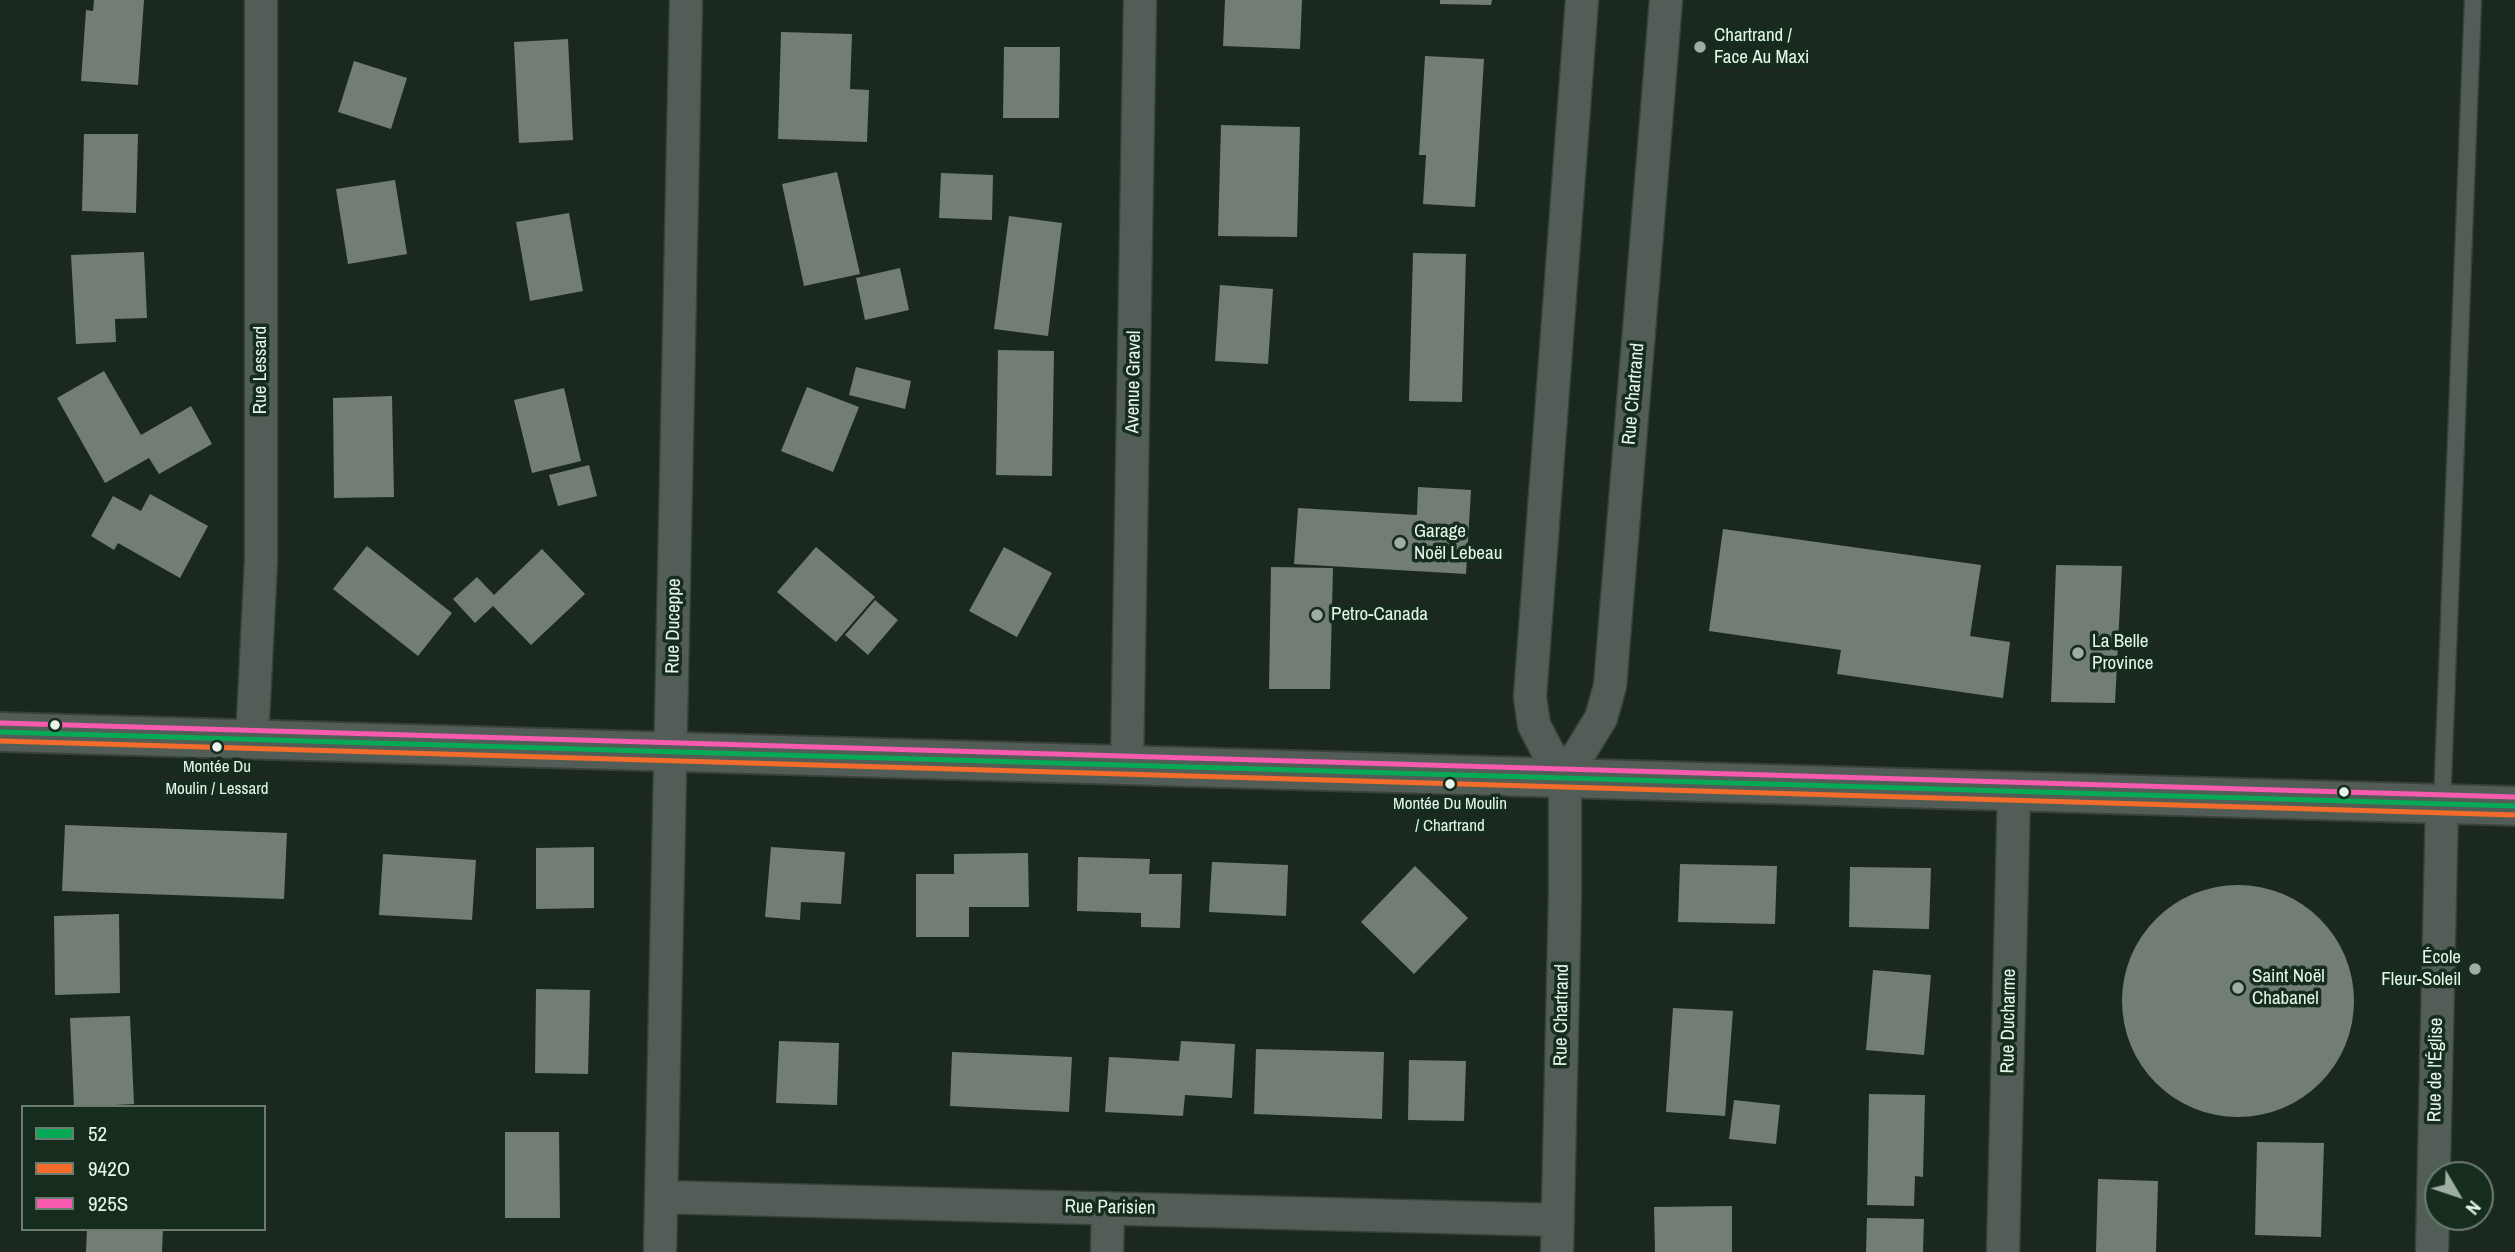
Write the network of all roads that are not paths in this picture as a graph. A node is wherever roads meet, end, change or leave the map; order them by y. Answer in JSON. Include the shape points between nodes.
{"nodes":[{"id":1,"x":261,"y":0,"type":"edge"},
{"id":2,"x":686,"y":0,"type":"edge"},
{"id":3,"x":1140,"y":0,"type":"edge"},
{"id":4,"x":1582,"y":0,"type":"edge"},
{"id":5,"x":1665,"y":0,"type":"edge"},
{"id":6,"x":2473,"y":0,"type":"edge"},
{"id":7,"x":0,"y":732,"type":"edge"},
{"id":8,"x":252,"y":740,"type":"junction"},
{"id":9,"x":672,"y":752,"type":"junction"},
{"id":10,"x":1127,"y":765,"type":"junction"},
{"id":11,"x":1565,"y":777,"type":"junction"},
{"id":12,"x":2014,"y":790,"type":"junction"},
{"id":13,"x":2442,"y":804,"type":"junction"},
{"id":14,"x":2515,"y":806,"type":"edge"},
{"id":15,"x":661,"y":1197,"type":"junction"},
{"id":16,"x":1108,"y":1208,"type":"junction"},
{"id":17,"x":1558,"y":1220,"type":"junction"},
{"id":18,"x":660,"y":1252,"type":"edge"},
{"id":19,"x":1107,"y":1252,"type":"edge"},
{"id":20,"x":1557,"y":1252,"type":"edge"},
{"id":21,"x":2003,"y":1252,"type":"edge"},
{"id":22,"x":2432,"y":1252,"type":"edge"}],
"edges":[{"from":1,"to":8,"type":"street","name":"Rue Lessard","via":[[261,561]]},
{"from":2,"to":9,"type":"street","name":"Rue Duceppe"},
{"from":3,"to":10,"type":"street","name":"Avenue Gravel"},
{"from":4,"to":11,"type":"street","via":[[1530,696],[1534,726]]},
{"from":5,"to":11,"type":"street","name":"Rue Chartrand","via":[[1610,686],[1601,718]]},
{"from":6,"to":13,"type":"lane"},
{"from":7,"to":8,"type":"street"},
{"from":8,"to":9,"type":"street"},
{"from":9,"to":10,"type":"street"},
{"from":9,"to":15,"type":"street","name":"Rue Duceppe"},
{"from":10,"to":11,"type":"street"},
{"from":11,"to":12,"type":"street"},
{"from":11,"to":17,"type":"street","name":"Rue Chartrand"},
{"from":12,"to":13,"type":"street"},
{"from":12,"to":21,"type":"street","name":"Rue Ducharme"},
{"from":13,"to":14,"type":"street"},
{"from":13,"to":22,"type":"street","name":"Rue de l'Église"},
{"from":15,"to":16,"type":"street","name":"Rue Parisien"},
{"from":15,"to":18,"type":"street","name":"Rue Duceppe"},
{"from":16,"to":17,"type":"street","name":"Rue Parisien"},
{"from":16,"to":19,"type":"street"},
{"from":17,"to":20,"type":"street","name":"Rue Chartrand"}]}
